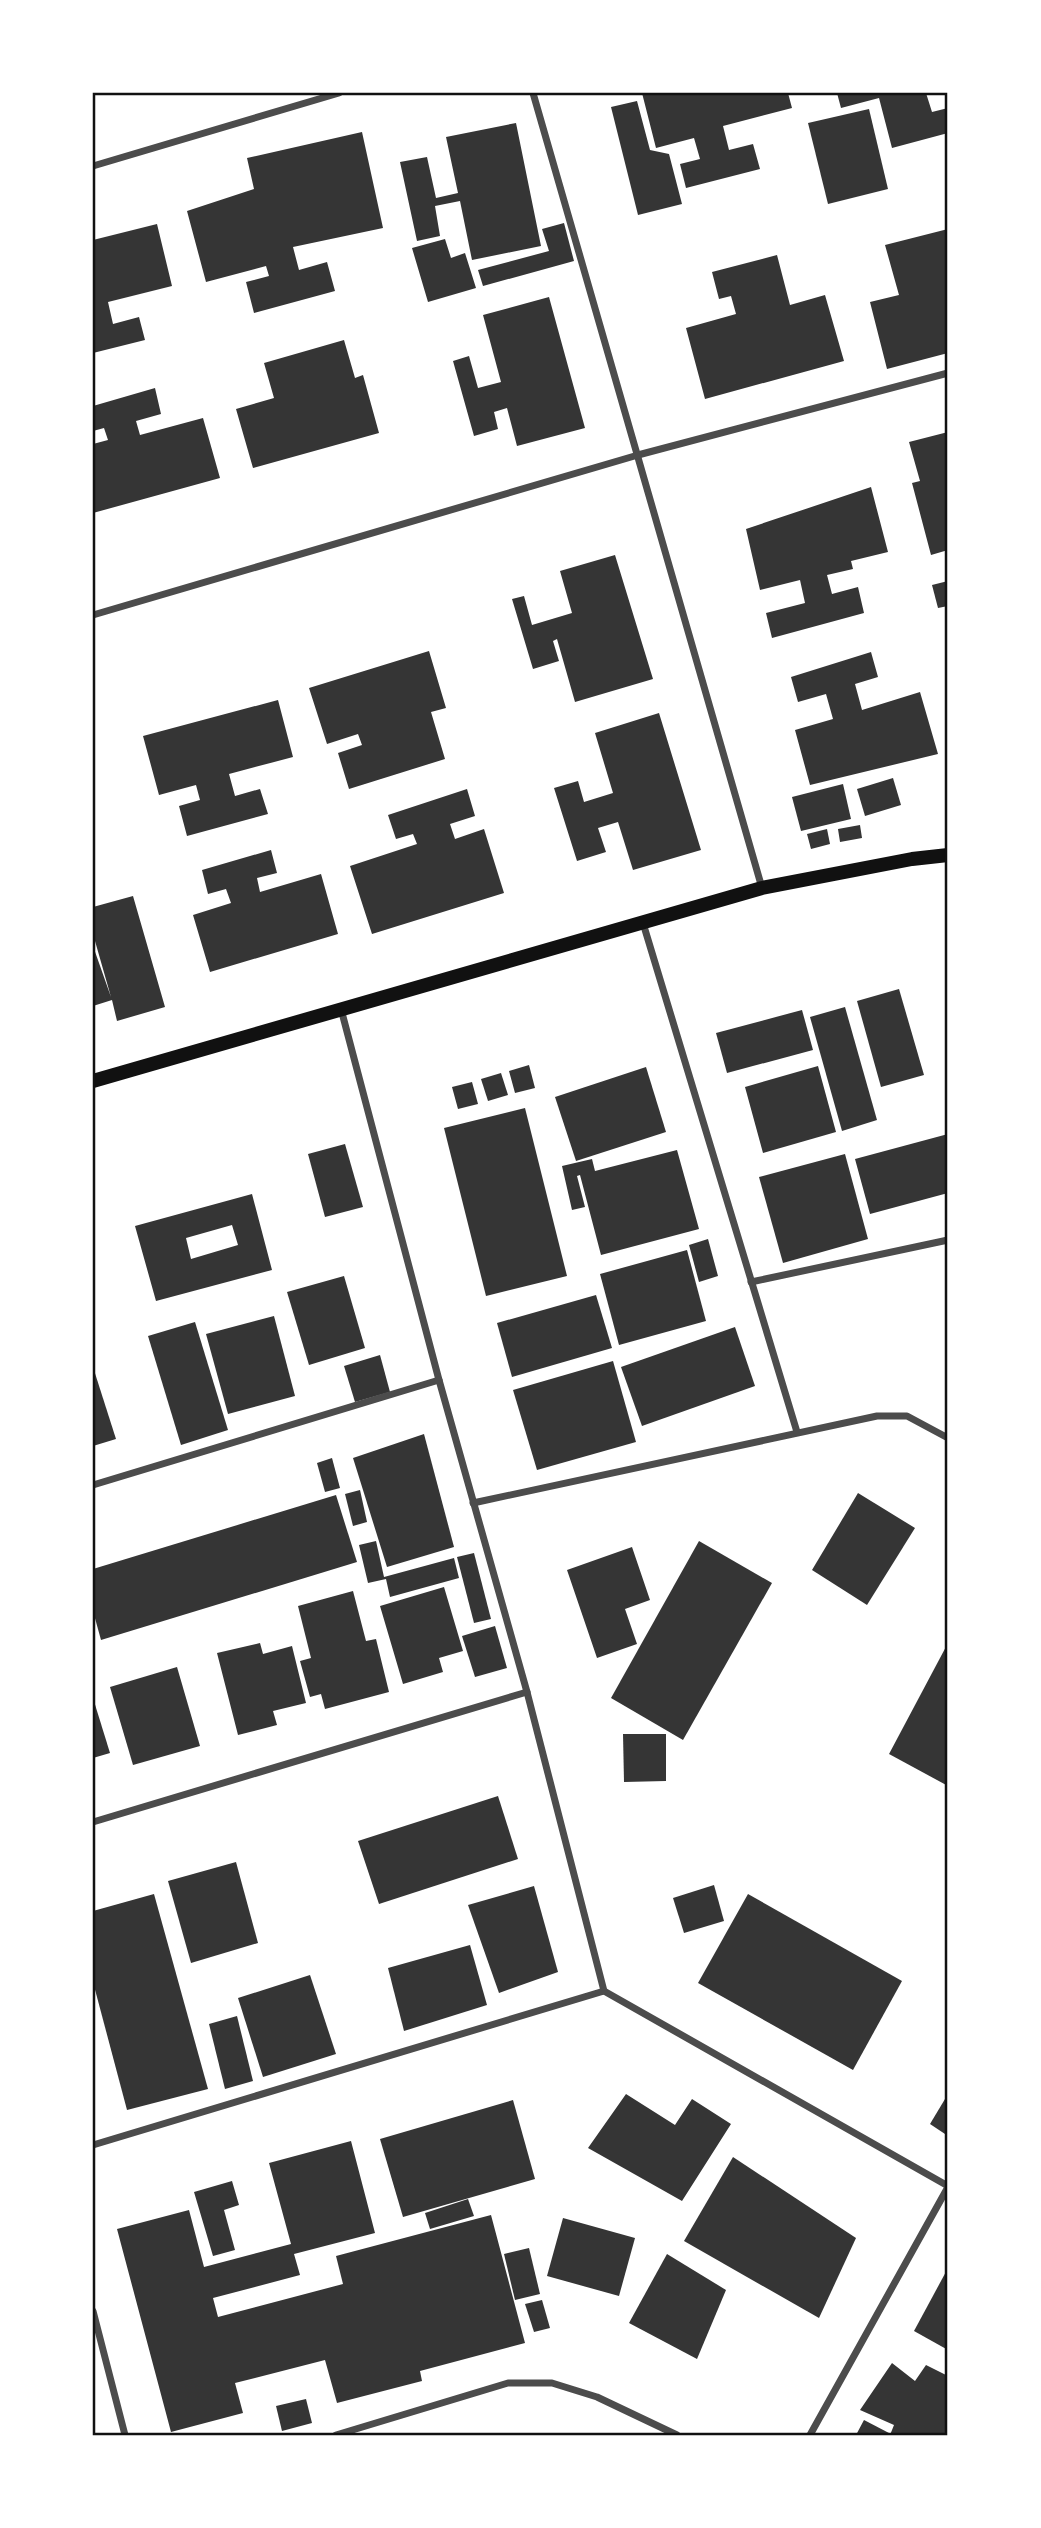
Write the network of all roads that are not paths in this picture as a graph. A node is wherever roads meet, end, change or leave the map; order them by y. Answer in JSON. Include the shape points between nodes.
{"nodes":[{"id":1,"x":339,"y":93,"type":"edge"},
{"id":2,"x":533,"y":93,"type":"edge"},
{"id":3,"x":93,"y":166,"type":"edge"},
{"id":4,"x":948,"y":373,"type":"edge"},
{"id":5,"x":638,"y":455,"type":"junction"},
{"id":6,"x":93,"y":615,"type":"edge"},
{"id":7,"x":948,"y":855,"type":"edge"},
{"id":8,"x":762,"y":888,"type":"junction"},
{"id":9,"x":643,"y":923,"type":"junction"},
{"id":10,"x":341,"y":1009,"type":"junction"},
{"id":11,"x":93,"y":1081,"type":"edge"},
{"id":12,"x":948,"y":1240,"type":"edge"},
{"id":13,"x":751,"y":1282,"type":"junction"},
{"id":14,"x":439,"y":1380,"type":"junction"},
{"id":15,"x":797,"y":1432,"type":"junction"},
{"id":16,"x":948,"y":1438,"type":"edge"},
{"id":17,"x":93,"y":1485,"type":"edge"},
{"id":18,"x":473,"y":1503,"type":"junction"},
{"id":19,"x":527,"y":1692,"type":"junction"},
{"id":20,"x":93,"y":1822,"type":"edge"},
{"id":21,"x":604,"y":1991,"type":"junction"},
{"id":22,"x":93,"y":2144,"type":"edge"},
{"id":23,"x":948,"y":2187,"type":"edge"},
{"id":24,"x":93,"y":2311,"type":"edge"},
{"id":25,"x":125,"y":2435,"type":"edge"},
{"id":26,"x":336,"y":2435,"type":"edge"},
{"id":27,"x":677,"y":2435,"type":"edge"},
{"id":28,"x":810,"y":2435,"type":"edge"}],
"edges":[{"from":1,"to":3,"type":"street"},
{"from":2,"to":5,"type":"street"},
{"from":4,"to":5,"type":"street"},
{"from":5,"to":6,"type":"street"},
{"from":5,"to":8,"type":"street"},
{"from":7,"to":8,"type":"main road"},
{"from":8,"to":9,"type":"main road"},
{"from":9,"to":10,"type":"main road"},
{"from":9,"to":13,"type":"street"},
{"from":10,"to":11,"type":"main road"},
{"from":10,"to":14,"type":"street"},
{"from":12,"to":13,"type":"street"},
{"from":13,"to":15,"type":"street"},
{"from":14,"to":17,"type":"street"},
{"from":14,"to":18,"type":"street"},
{"from":15,"to":16,"type":"street","via":[[877,1416],[907,1416]]},
{"from":15,"to":18,"type":"street"},
{"from":18,"to":19,"type":"street"},
{"from":19,"to":20,"type":"street"},
{"from":19,"to":21,"type":"street"},
{"from":21,"to":22,"type":"street"},
{"from":21,"to":23,"type":"street"},
{"from":23,"to":28,"type":"street"},
{"from":24,"to":25,"type":"street"},
{"from":26,"to":27,"type":"street","via":[[508,2383],[552,2383],[597,2397]]}]}
